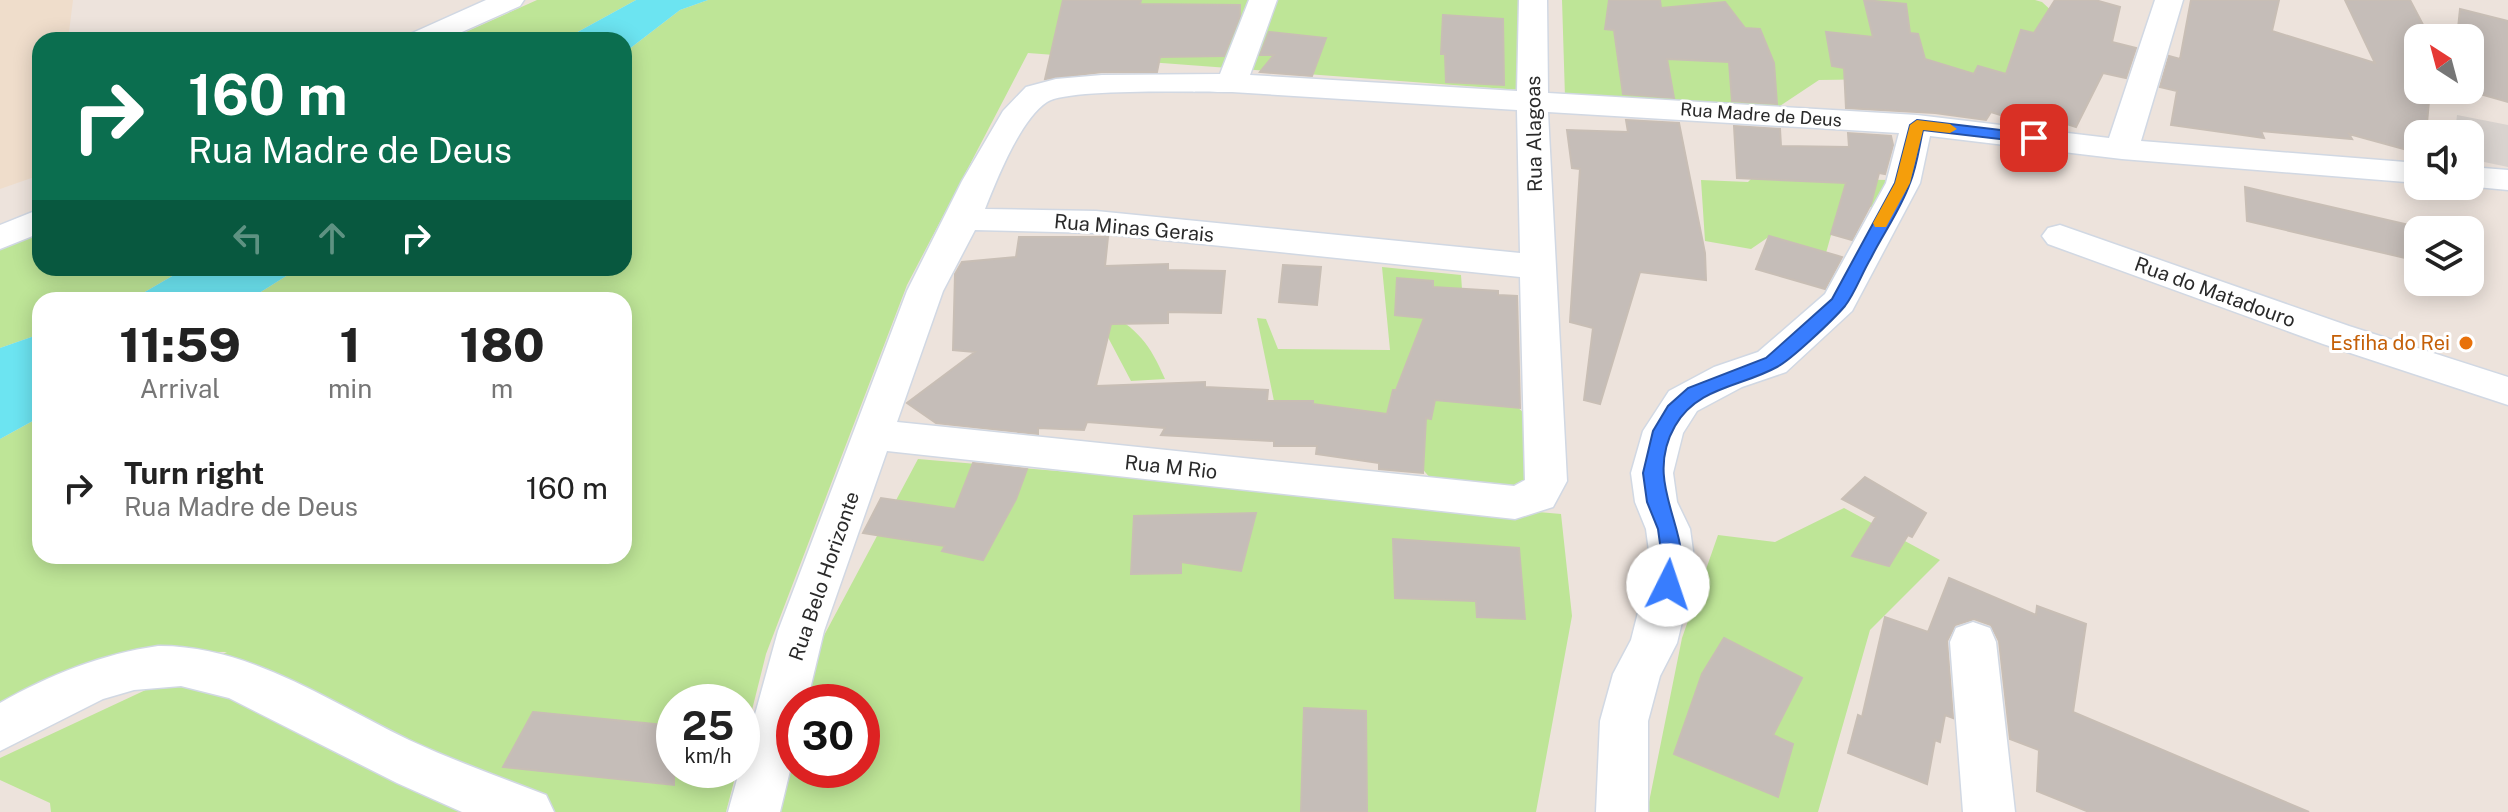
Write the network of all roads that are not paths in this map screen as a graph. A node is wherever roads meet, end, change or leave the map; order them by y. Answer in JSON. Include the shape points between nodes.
{"nodes":[{"id":1,"x":510,"y":0,"type":"edge"},
{"id":2,"x":1263,"y":0,"type":"edge"},
{"id":3,"x":1533,"y":0,"type":"edge"},
{"id":4,"x":2169,"y":0,"type":"edge"},
{"id":5,"x":438,"y":32,"type":"edge"},
{"id":6,"x":1232,"y":83,"type":"junction"},
{"id":7,"x":1532,"y":101,"type":"junction"},
{"id":8,"x":1917,"y":125,"type":"junction"},
{"id":9,"x":2122,"y":149,"type":"junction"},
{"id":10,"x":2404,"y":172,"type":"edge"},
{"id":11,"x":2484,"y":178,"type":"edge"},
{"id":12,"x":2508,"y":180,"type":"edge"},
{"id":13,"x":963,"y":219,"type":"junction"},
{"id":14,"x":32,"y":224,"type":"edge"},
{"id":15,"x":2060,"y":236,"type":"dead end"},
{"id":16,"x":0,"y":238,"type":"edge"},
{"id":17,"x":1538,"y":267,"type":"junction"},
{"id":18,"x":2508,"y":391,"type":"edge"},
{"id":19,"x":874,"y":435,"type":"junction"},
{"id":20,"x":1469,"y":498,"type":"joint"},
{"id":21,"x":1973,"y":642,"type":"dead end"},
{"id":22,"x":0,"y":729,"type":"edge"},
{"id":23,"x":528,"y":812,"type":"edge"},
{"id":24,"x":754,"y":812,"type":"edge"},
{"id":25,"x":1622,"y":812,"type":"edge"},
{"id":26,"x":1989,"y":812,"type":"edge"}],
"edges":[{"from":1,"to":5,"type":"street"},
{"from":2,"to":6,"type":"street"},
{"from":3,"to":7,"type":"street","name":"Rua Alagoas"},
{"from":4,"to":9,"type":"street"},
{"from":6,"to":7,"type":"street","name":"Rua Madre de Deus"},
{"from":6,"to":13,"type":"street","name":"Rua Madre de Deus","via":[[1102,84],[1056,88],[1028,100],[979,181]]},
{"from":7,"to":8,"type":"street","name":"Rua Madre de Deus"},
{"from":7,"to":17,"type":"street","name":"Rua Alagoas"},
{"from":8,"to":9,"type":"street","name":"Rua Madre de Deus"},
{"from":8,"to":25,"type":"street","via":[[1903,183],[1839,302],[1772,362],[1695,392],[1663,431],[1652,473],[1656,502],[1668,529],[1668,585],[1654,643],[1637,674],[1624,721]]},
{"from":9,"to":10,"type":"street","name":"Rua Madre de Deus"},
{"from":11,"to":12,"type":"street"},
{"from":13,"to":17,"type":"street","name":"Rua Minas Gerais","via":[[1096,222]]},
{"from":13,"to":19,"type":"street","via":[[925,291]]},
{"from":14,"to":16,"type":"street"},
{"from":15,"to":18,"type":"street","name":"Rua do Matadouro"},
{"from":17,"to":20,"type":"street","name":"Rua Alagoas","via":[[1546,481],[1529,500]]},
{"from":19,"to":20,"type":"street","name":"Rua M Rio"},
{"from":19,"to":24,"type":"street","name":"Rua Belo Horizonte","via":[[801,631]]},
{"from":21,"to":26,"type":"street"},
{"from":22,"to":23,"type":"street","via":[[85,685],[132,671],[181,666],[232,677],[431,774]]}]}
